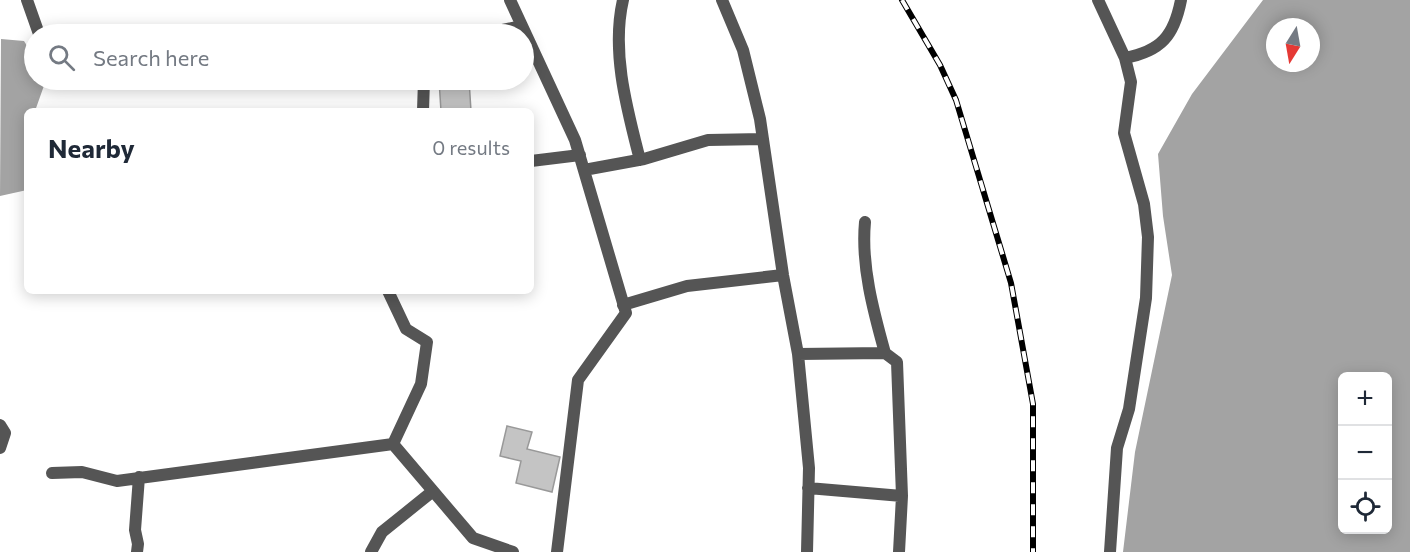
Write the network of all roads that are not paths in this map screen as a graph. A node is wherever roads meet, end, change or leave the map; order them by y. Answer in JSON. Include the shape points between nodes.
{"nodes":[{"id":1,"x":27,"y":0,"type":"edge"},
{"id":2,"x":510,"y":0,"type":"edge"},
{"id":3,"x":624,"y":0,"type":"edge"},
{"id":4,"x":722,"y":0,"type":"edge"},
{"id":5,"x":1098,"y":0,"type":"edge"},
{"id":6,"x":1181,"y":0,"type":"edge"},
{"id":7,"x":35,"y":24,"type":"edge"},
{"id":8,"x":521,"y":24,"type":"edge"},
{"id":9,"x":534,"y":53,"type":"edge"},
{"id":10,"x":1125,"y":58,"type":"junction"},
{"id":11,"x":424,"y":90,"type":"edge"},
{"id":12,"x":423,"y":108,"type":"edge"},
{"id":13,"x":763,"y":139,"type":"junction"},
{"id":14,"x":580,"y":155,"type":"junction"},
{"id":15,"x":640,"y":160,"type":"junction"},
{"id":16,"x":534,"y":161,"type":"edge"},
{"id":17,"x":584,"y":170,"type":"junction"},
{"id":18,"x":865,"y":222,"type":"dead end"},
{"id":19,"x":783,"y":276,"type":"junction"},
{"id":20,"x":388,"y":294,"type":"edge"},
{"id":21,"x":623,"y":305,"type":"junction"},
{"id":22,"x":885,"y":352,"type":"junction"},
{"id":23,"x":798,"y":354,"type":"junction"},
{"id":24,"x":0,"y":425,"type":"edge"},
{"id":25,"x":393,"y":444,"type":"junction"},
{"id":26,"x":0,"y":448,"type":"edge"},
{"id":27,"x":52,"y":473,"type":"dead end"},
{"id":28,"x":139,"y":477,"type":"junction"},
{"id":29,"x":808,"y":488,"type":"junction"},
{"id":30,"x":433,"y":491,"type":"junction"},
{"id":31,"x":902,"y":496,"type":"junction"},
{"id":32,"x":136,"y":552,"type":"edge"},
{"id":33,"x":371,"y":552,"type":"edge"},
{"id":34,"x":513,"y":552,"type":"edge"},
{"id":35,"x":557,"y":552,"type":"edge"},
{"id":36,"x":807,"y":552,"type":"edge"},
{"id":37,"x":899,"y":552,"type":"edge"},
{"id":38,"x":1110,"y":552,"type":"edge"}],
"edges":[{"from":1,"to":7,"type":"street"},
{"from":2,"to":8,"type":"street"},
{"from":3,"to":15,"type":"street","via":[[617,24],[626,102]]},
{"from":4,"to":13,"type":"street","via":[[743,50]]},
{"from":5,"to":10,"type":"street"},
{"from":6,"to":10,"type":"street","via":[[1177,21],[1164,41],[1148,53]]},
{"from":9,"to":14,"type":"street"},
{"from":10,"to":38,"type":"street","via":[[1131,82],[1124,133],[1144,204],[1148,261],[1129,409],[1117,448]]},
{"from":11,"to":12,"type":"street"},
{"from":13,"to":15,"type":"street","via":[[708,140]]},
{"from":13,"to":19,"type":"street"},
{"from":14,"to":16,"type":"street"},
{"from":14,"to":17,"type":"street"},
{"from":15,"to":17,"type":"street"},
{"from":17,"to":21,"type":"street"},
{"from":18,"to":22,"type":"street","via":[[863,245],[874,314]]},
{"from":19,"to":21,"type":"street","via":[[687,286]]},
{"from":19,"to":23,"type":"street"},
{"from":20,"to":25,"type":"street","via":[[406,329],[427,342],[421,384]]},
{"from":21,"to":35,"type":"street","via":[[626,313],[578,380]]},
{"from":22,"to":23,"type":"street"},
{"from":22,"to":31,"type":"street","via":[[897,362]]},
{"from":23,"to":29,"type":"street"},
{"from":24,"to":26,"type":"street","via":[[5,433]]},
{"from":25,"to":28,"type":"street"},
{"from":25,"to":30,"type":"street"},
{"from":27,"to":28,"type":"street","via":[[82,472],[117,481]]},
{"from":28,"to":32,"type":"street"},
{"from":29,"to":31,"type":"street"},
{"from":29,"to":36,"type":"street"},
{"from":30,"to":33,"type":"street","via":[[382,532]]},
{"from":30,"to":34,"type":"street","via":[[473,538]]},
{"from":31,"to":37,"type":"street"}]}
